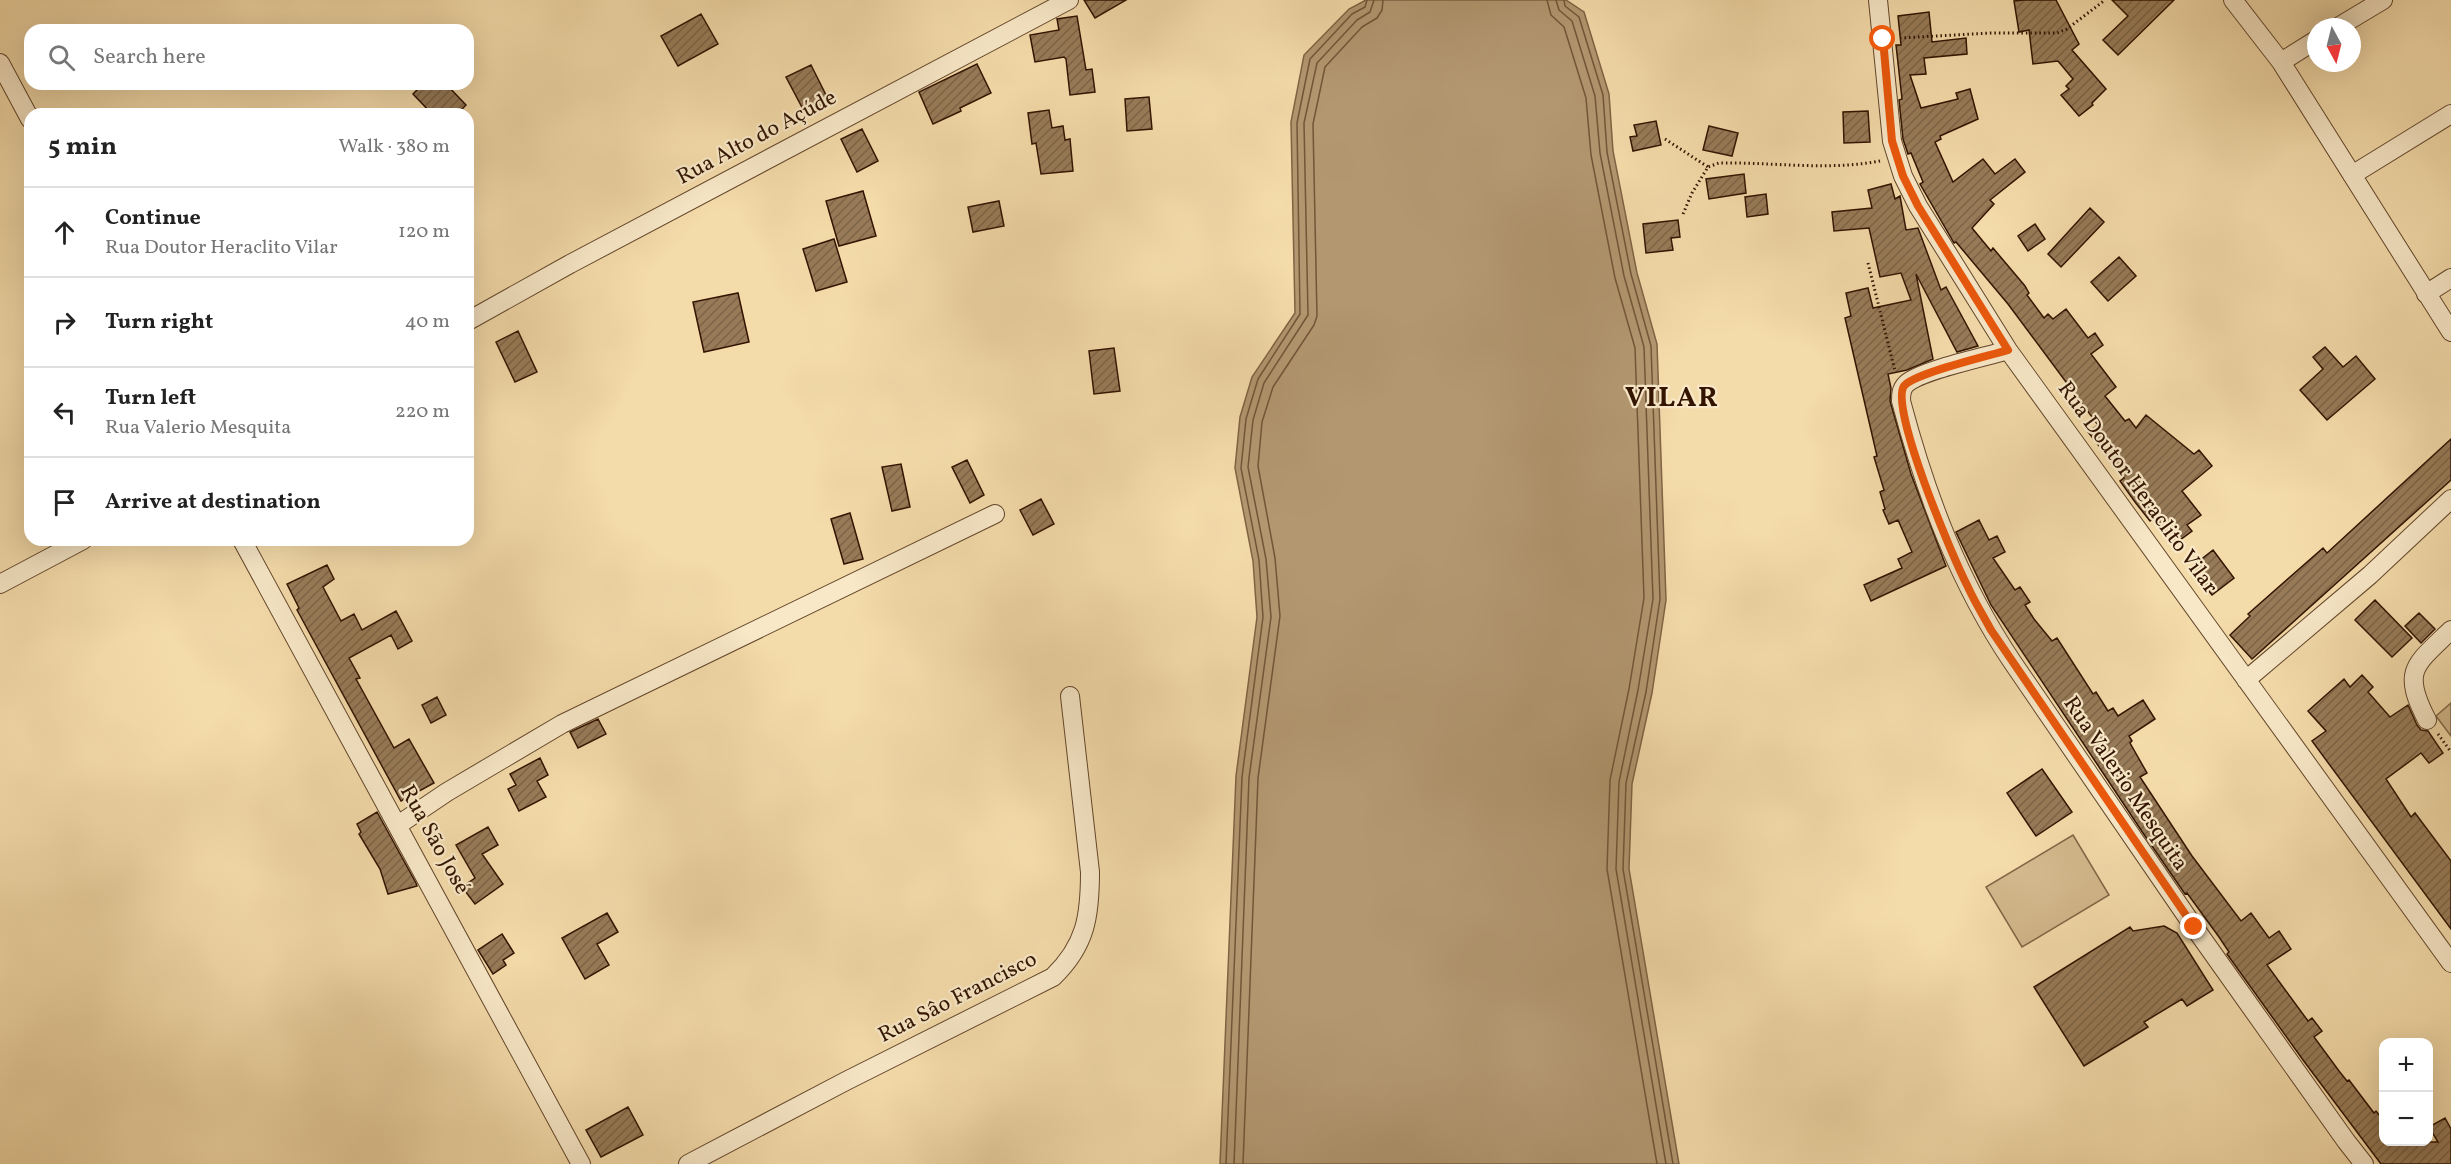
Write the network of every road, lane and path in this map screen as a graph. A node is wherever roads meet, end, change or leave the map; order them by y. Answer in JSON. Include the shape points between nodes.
{"nodes":[{"id":1,"x":1069,"y":0,"type":"edge"},
{"id":2,"x":1878,"y":0,"type":"edge"},
{"id":3,"x":2105,"y":0,"type":"edge"},
{"id":4,"x":2233,"y":0,"type":"edge"},
{"id":5,"x":2383,"y":0,"type":"edge"},
{"id":6,"x":2353,"y":18,"type":"edge"},
{"id":7,"x":1883,"y":39,"type":"junction"},
{"id":8,"x":2307,"y":46,"type":"edge"},
{"id":9,"x":2281,"y":62,"type":"junction"},
{"id":10,"x":0,"y":63,"type":"edge"},
{"id":11,"x":24,"y":108,"type":"edge"},
{"id":12,"x":2451,"y":114,"type":"edge"},
{"id":13,"x":1665,"y":139,"type":"dead end"},
{"id":14,"x":1897,"y":158,"type":"junction"},
{"id":15,"x":1708,"y":167,"type":"junction"},
{"id":16,"x":2352,"y":175,"type":"junction"},
{"id":17,"x":1683,"y":214,"type":"dead end"},
{"id":18,"x":1868,"y":263,"type":"dead end"},
{"id":19,"x":2451,"y":278,"type":"edge"},
{"id":20,"x":2426,"y":294,"type":"junction"},
{"id":21,"x":474,"y":318,"type":"edge"},
{"id":22,"x":2451,"y":332,"type":"edge"},
{"id":23,"x":2008,"y":350,"type":"junction"},
{"id":24,"x":1902,"y":394,"type":"junction"},
{"id":25,"x":2451,"y":499,"type":"edge"},
{"id":26,"x":995,"y":514,"type":"dead end"},
{"id":27,"x":72,"y":546,"type":"edge"},
{"id":28,"x":245,"y":546,"type":"edge"},
{"id":29,"x":0,"y":584,"type":"edge"},
{"id":30,"x":2451,"y":630,"type":"edge"},
{"id":31,"x":2246,"y":680,"type":"junction"},
{"id":32,"x":1070,"y":696,"type":"dead end"},
{"id":33,"x":2427,"y":720,"type":"dead end"},
{"id":34,"x":398,"y":825,"type":"junction"},
{"id":35,"x":2451,"y":963,"type":"edge"},
{"id":36,"x":582,"y":1164,"type":"edge"},
{"id":37,"x":688,"y":1164,"type":"edge"},
{"id":38,"x":2364,"y":1164,"type":"edge"}],
"edges":[{"from":1,"to":21,"type":"street","name":"Rua Alto do Açúde"},
{"from":2,"to":7,"type":"street","name":"Rua Doutor Heraclito Vilar"},
{"from":3,"to":7,"type":"path","via":[[2057,33]]},
{"from":4,"to":9,"type":"street"},
{"from":5,"to":6,"type":"street"},
{"from":7,"to":14,"type":"street","name":"Rua Doutor Heraclito Vilar"},
{"from":8,"to":9,"type":"street"},
{"from":9,"to":16,"type":"street"},
{"from":10,"to":11,"type":"street"},
{"from":12,"to":16,"type":"street"},
{"from":13,"to":15,"type":"path"},
{"from":14,"to":15,"type":"path","via":[[1862,164],[1719,163]]},
{"from":14,"to":23,"type":"street","name":"Rua Doutor Heraclito Vilar","via":[[1918,206]]},
{"from":15,"to":17,"type":"path"},
{"from":16,"to":20,"type":"street"},
{"from":18,"to":24,"type":"path"},
{"from":19,"to":20,"type":"street"},
{"from":20,"to":22,"type":"street"},
{"from":23,"to":24,"type":"street","via":[[1910,381]]},
{"from":23,"to":31,"type":"street","name":"Rua Doutor Heraclito Vilar"},
{"from":24,"to":38,"type":"street","name":"Rua Valerio Mesquita","via":[[1916,457],[1940,526],[1991,630],[2201,937]]},
{"from":25,"to":31,"type":"street","via":[[2370,575]]},
{"from":26,"to":34,"type":"street","via":[[562,724]]},
{"from":27,"to":29,"type":"street"},
{"from":28,"to":34,"type":"street","name":"Rua São José"},
{"from":30,"to":33,"type":"street","via":[[2414,671],[2412,683]]},
{"from":31,"to":35,"type":"street","name":"Rua Doutor Heraclito Vilar"},
{"from":32,"to":37,"type":"street","name":"Rua Sâo Francisco","via":[[1090,897],[1087,922],[1068,963],[1053,978]]},
{"from":34,"to":36,"type":"street","name":"Rua São José"}]}
